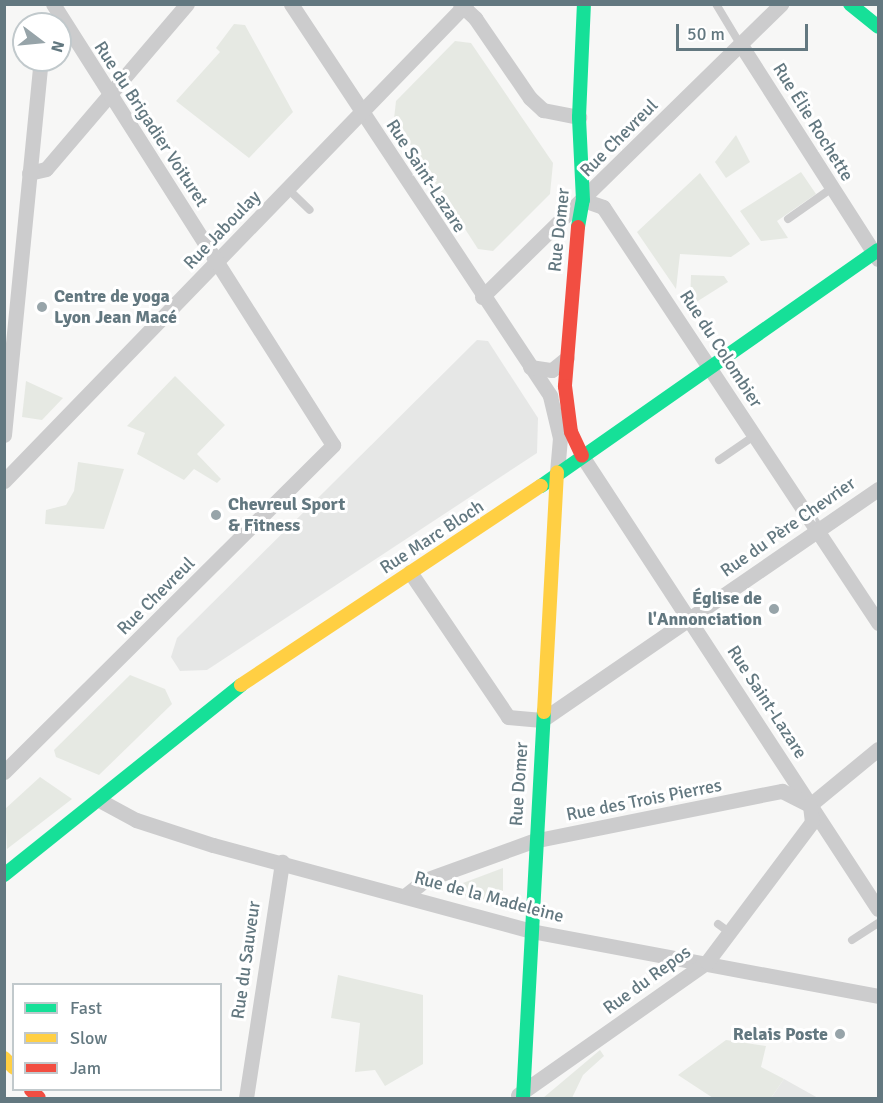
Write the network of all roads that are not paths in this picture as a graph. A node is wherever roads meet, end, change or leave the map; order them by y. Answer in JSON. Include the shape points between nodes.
{"nodes":[{"id":1,"x":187,"y":4,"type":"edge"},
{"id":2,"x":291,"y":4,"type":"edge"},
{"id":3,"x":584,"y":4,"type":"edge"},
{"id":4,"x":716,"y":4,"type":"edge"},
{"id":5,"x":781,"y":4,"type":"edge"},
{"id":6,"x":850,"y":4,"type":"edge"},
{"id":7,"x":463,"y":5,"type":"edge"},
{"id":8,"x":879,"y":27,"type":"edge"},
{"id":9,"x":72,"y":41,"type":"edge"},
{"id":10,"x":741,"y":45,"type":"junction"},
{"id":11,"x":39,"y":72,"type":"edge"},
{"id":12,"x":108,"y":97,"type":"junction"},
{"id":13,"x":362,"y":113,"type":"junction"},
{"id":14,"x":579,"y":117,"type":"junction"},
{"id":15,"x":29,"y":173,"type":"junction"},
{"id":16,"x":832,"y":188,"type":"junction"},
{"id":17,"x":288,"y":189,"type":"junction"},
{"id":18,"x":584,"y":200,"type":"junction"},
{"id":19,"x":310,"y":210,"type":"dead end"},
{"id":20,"x":788,"y":219,"type":"dead end"},
{"id":21,"x":877,"y":254,"type":"edge"},
{"id":22,"x":217,"y":262,"type":"junction"},
{"id":23,"x":482,"y":297,"type":"junction"},
{"id":24,"x":567,"y":358,"type":"junction"},
{"id":25,"x":530,"y":367,"type":"junction"},
{"id":26,"x":710,"y":367,"type":"junction"},
{"id":27,"x":4,"y":435,"type":"edge"},
{"id":28,"x":754,"y":436,"type":"junction"},
{"id":29,"x":333,"y":445,"type":"joint"},
{"id":30,"x":582,"y":456,"type":"junction"},
{"id":31,"x":719,"y":460,"type":"dead end"},
{"id":32,"x":556,"y":472,"type":"junction"},
{"id":33,"x":4,"y":482,"type":"edge"},
{"id":34,"x":879,"y":489,"type":"edge"},
{"id":35,"x":816,"y":530,"type":"junction"},
{"id":36,"x":410,"y":572,"type":"junction"},
{"id":37,"x":690,"y":619,"type":"junction"},
{"id":38,"x":879,"y":623,"type":"edge"},
{"id":39,"x":542,"y":720,"type":"junction"},
{"id":40,"x":879,"y":749,"type":"edge"},
{"id":41,"x":4,"y":772,"type":"edge"},
{"id":42,"x":99,"y":800,"type":"junction"},
{"id":43,"x":810,"y":805,"type":"junction"},
{"id":44,"x":534,"y":841,"type":"junction"},
{"id":45,"x":4,"y":855,"type":"edge"},
{"id":46,"x":282,"y":862,"type":"junction"},
{"id":47,"x":10,"y":872,"type":"edge"},
{"id":48,"x":406,"y":895,"type":"junction"},
{"id":49,"x":879,"y":909,"type":"edge"},
{"id":50,"x":879,"y":923,"type":"edge"},
{"id":51,"x":531,"y":931,"type":"junction"},
{"id":52,"x":852,"y":940,"type":"dead end"},
{"id":53,"x":707,"y":962,"type":"junction"},
{"id":54,"x":879,"y":996,"type":"edge"},
{"id":55,"x":520,"y":1096,"type":"edge"},
{"id":56,"x":246,"y":1098,"type":"edge"}],
"edges":[{"from":1,"to":12,"type":"street"},
{"from":2,"to":13,"type":"street","name":"Rue Saint-Lazare"},
{"from":3,"to":14,"type":"main road","name":"Rue Domer"},
{"from":4,"to":10,"type":"lane","name":"Rue Élie Rochette"},
{"from":5,"to":10,"type":"street","name":"Rue Chevreul"},
{"from":6,"to":8,"type":"main road"},
{"from":7,"to":13,"type":"street","name":"Rue Jaboulay"},
{"from":7,"to":14,"type":"street","via":[[530,98],[543,110]]},
{"from":9,"to":12,"type":"street","name":"Rue du Brigadier Voituret"},
{"from":10,"to":16,"type":"street","name":"Rue Élie Rochette"},
{"from":10,"to":18,"type":"street","name":"Rue Chevreul"},
{"from":11,"to":15,"type":"street"},
{"from":12,"to":15,"type":"street","via":[[46,169]]},
{"from":12,"to":22,"type":"street","name":"Rue du Brigadier Voituret"},
{"from":13,"to":17,"type":"street","name":"Rue Jaboulay"},
{"from":13,"to":23,"type":"street","name":"Rue Saint-Lazare"},
{"from":14,"to":18,"type":"main road","name":"Rue Domer"},
{"from":15,"to":27,"type":"street"},
{"from":16,"to":20,"type":"lane"},
{"from":16,"to":21,"type":"street","name":"Rue Élie Rochette"},
{"from":17,"to":19,"type":"lane"},
{"from":17,"to":22,"type":"street","name":"Rue Jaboulay"},
{"from":18,"to":23,"type":"street","name":"Rue Chevreul"},
{"from":18,"to":24,"type":"main road","name":"Rue Domer","via":[[573,251]]},
{"from":18,"to":26,"type":"street","name":"Rue du Colombier","via":[[603,207]]},
{"from":21,"to":26,"type":"main road","name":"Rue Marc Bloch"},
{"from":22,"to":29,"type":"street","name":"Rue du Brigadier Voituret"},
{"from":22,"to":33,"type":"street","name":"Rue Jaboulay"},
{"from":23,"to":25,"type":"street","name":"Rue Saint-Lazare"},
{"from":24,"to":25,"type":"street","via":[[552,370]]},
{"from":24,"to":30,"type":"main road","name":"Rue Domer","via":[[571,432]]},
{"from":25,"to":32,"type":"street","name":"Rue Saint-Lazare","via":[[550,396],[558,422]]},
{"from":26,"to":28,"type":"street","name":"Rue du Colombier"},
{"from":26,"to":30,"type":"main road","name":"Rue Marc Bloch"},
{"from":28,"to":31,"type":"lane"},
{"from":28,"to":35,"type":"street","name":"Rue du Colombier"},
{"from":29,"to":41,"type":"street","name":"Rue Chevreul"},
{"from":30,"to":32,"type":"main road","name":"Rue Marc Bloch"},
{"from":30,"to":37,"type":"street","name":"Rue Saint-Lazare"},
{"from":32,"to":36,"type":"main road","name":"Rue Marc Bloch"},
{"from":32,"to":39,"type":"main road","name":"Rue Domer"},
{"from":34,"to":35,"type":"street","name":"Rue du Père Chevrier"},
{"from":35,"to":37,"type":"street","name":"Rue du Père Chevrier"},
{"from":35,"to":38,"type":"street","name":"Rue du Colombier"},
{"from":36,"to":39,"type":"street","via":[[508,717]]},
{"from":36,"to":42,"type":"main road","name":"Rue Marc Bloch","via":[[211,705]]},
{"from":37,"to":39,"type":"street","name":"Rue du Père Chevrier"},
{"from":37,"to":43,"type":"street","name":"Rue Saint-Lazare"},
{"from":39,"to":44,"type":"main road","name":"Rue Domer"},
{"from":40,"to":43,"type":"street"},
{"from":42,"to":46,"type":"street","name":"Rue de la Madeleine","via":[[136,820]]},
{"from":42,"to":47,"type":"main road","name":"Rue Marc Bloch"},
{"from":43,"to":44,"type":"street","name":"Rue des Trois Pierres","via":[[782,791]]},
{"from":43,"to":49,"type":"street","name":"Rue Saint-Lazare"},
{"from":43,"to":53,"type":"street","name":"Rue du Repos","via":[[812,822],[723,928]]},
{"from":44,"to":48,"type":"street","name":"Rue des Trois Pierres","via":[[425,880]]},
{"from":44,"to":51,"type":"main road","name":"Rue Domer"},
{"from":45,"to":47,"type":"street"},
{"from":46,"to":48,"type":"street","name":"Rue de la Madeleine"},
{"from":46,"to":56,"type":"street","name":"Rue du Sauveur"},
{"from":48,"to":51,"type":"street","name":"Rue de la Madeleine"},
{"from":50,"to":52,"type":"lane"},
{"from":51,"to":53,"type":"street","name":"Rue de la Madeleine"},
{"from":51,"to":55,"type":"main road","name":"Rue Domer"},
{"from":53,"to":54,"type":"street","name":"Rue de la Madeleine"},
{"from":53,"to":55,"type":"street","name":"Rue du Repos"}]}
